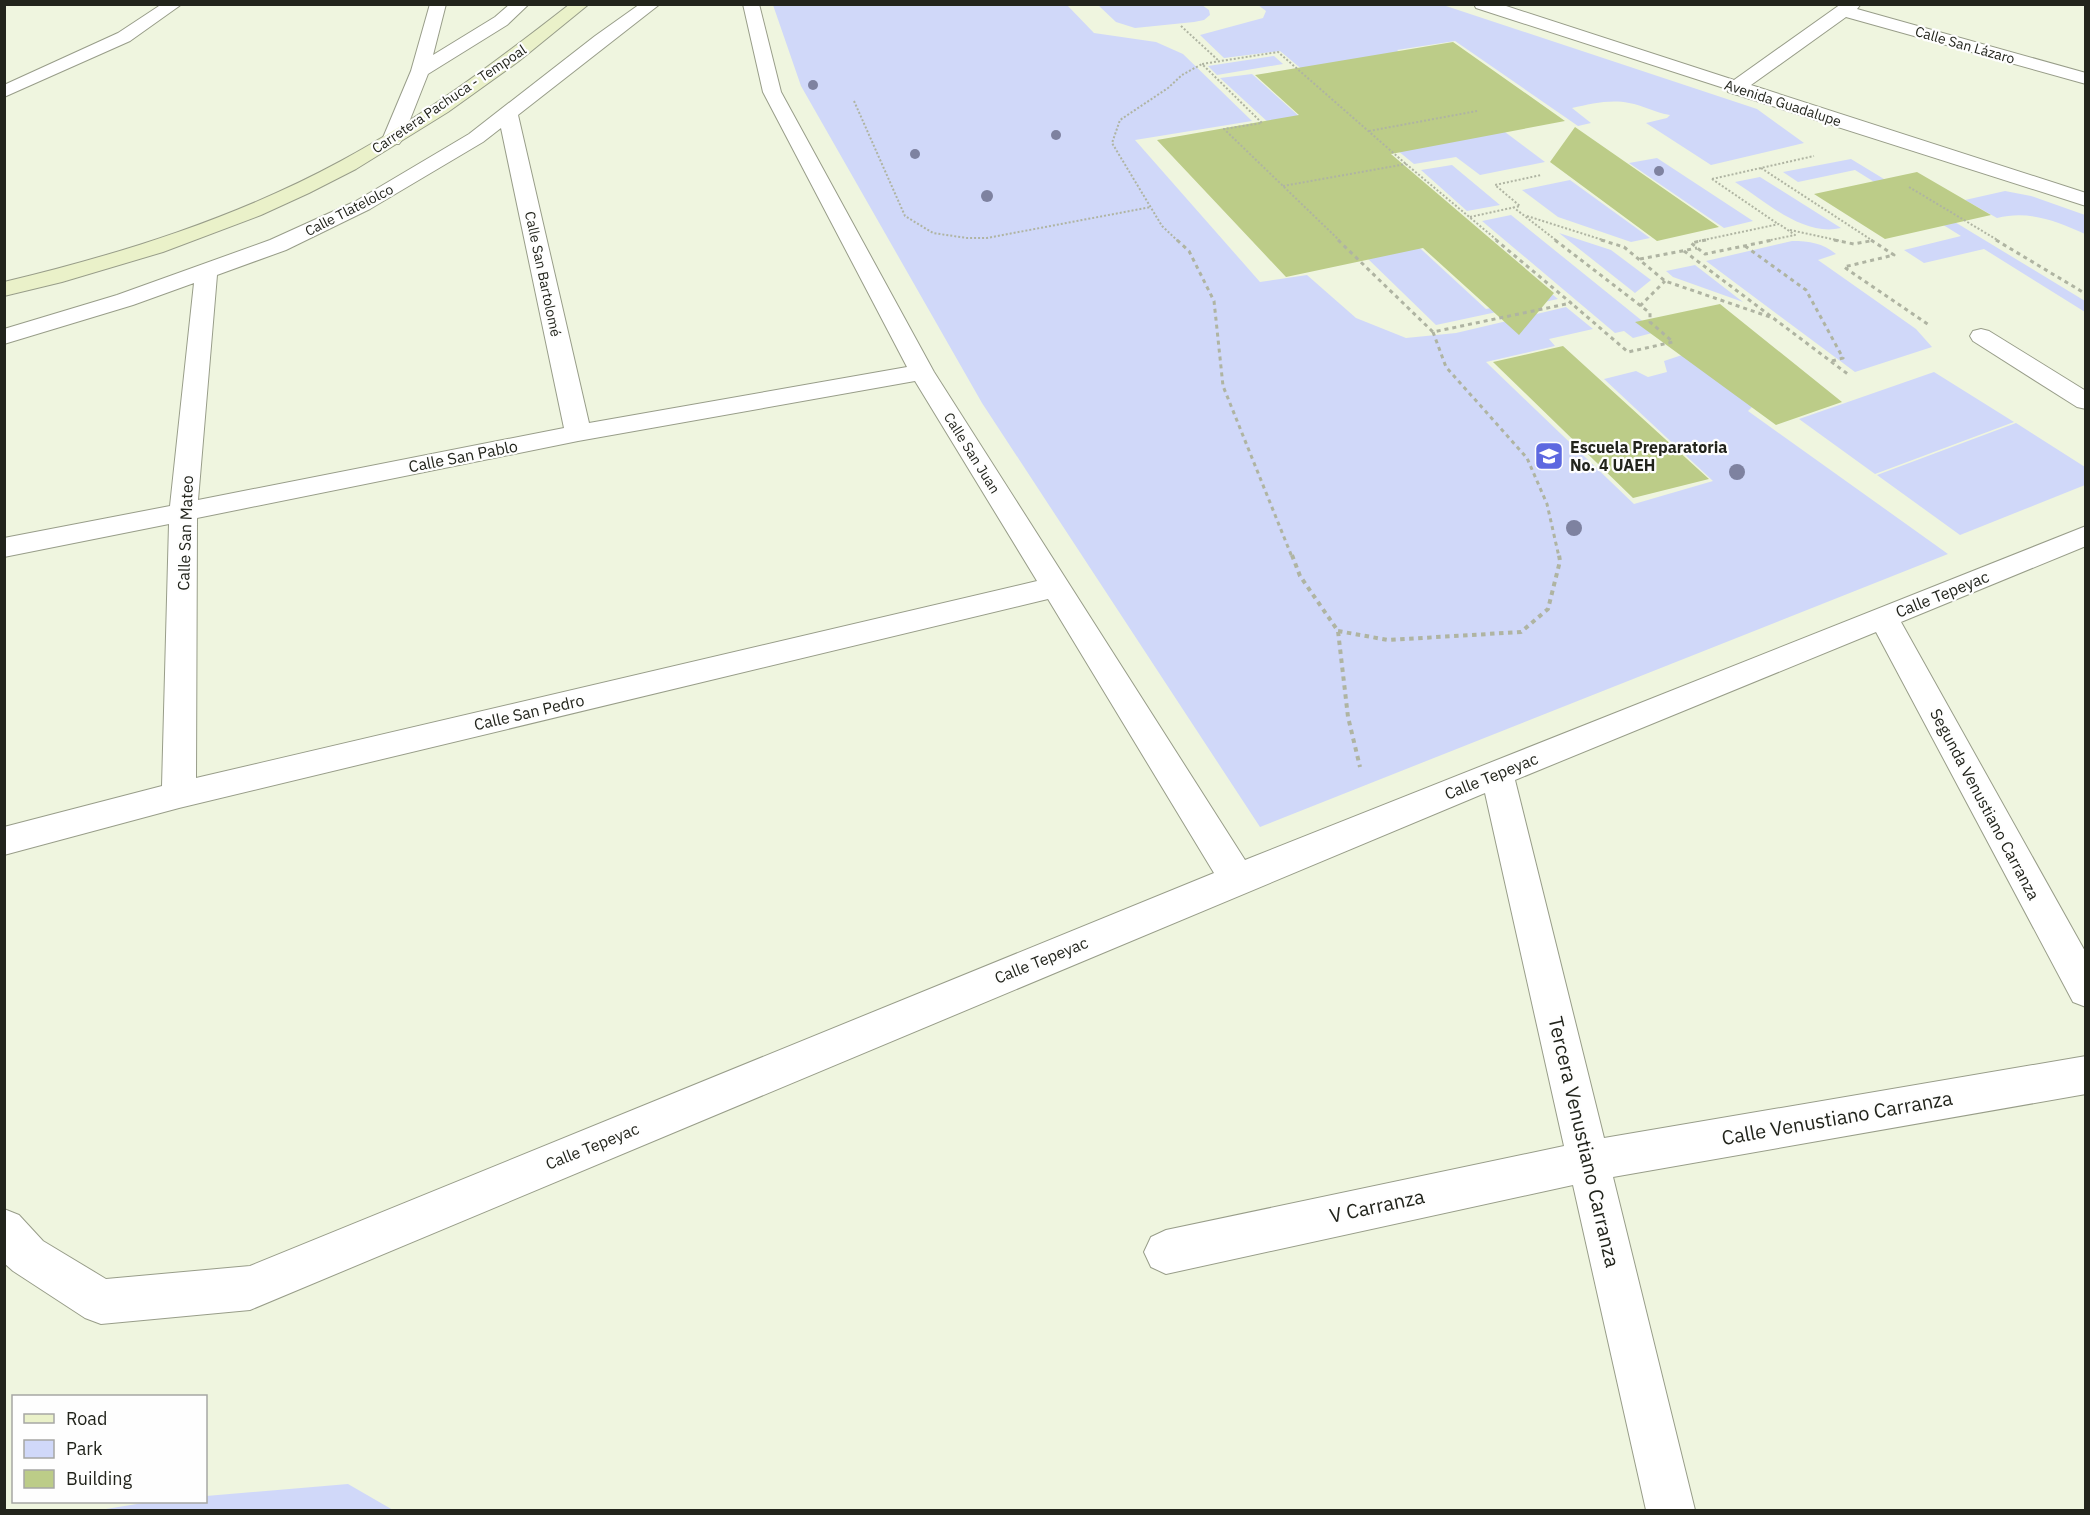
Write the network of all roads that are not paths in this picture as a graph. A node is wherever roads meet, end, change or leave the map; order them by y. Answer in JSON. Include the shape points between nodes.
{"nodes":[{"id":1,"x":438,"y":4,"type":"edge"},
{"id":2,"x":521,"y":4,"type":"edge"},
{"id":3,"x":581,"y":4,"type":"edge"},
{"id":4,"x":652,"y":4,"type":"edge"},
{"id":5,"x":751,"y":4,"type":"edge"},
{"id":6,"x":1482,"y":4,"type":"edge"},
{"id":7,"x":178,"y":6,"type":"edge"},
{"id":8,"x":1848,"y":8,"type":"edge"},
{"id":9,"x":420,"y":71,"type":"junction"},
{"id":10,"x":4,"y":73,"type":"edge"},
{"id":11,"x":48,"y":73,"type":"junction"},
{"id":12,"x":2085,"y":79,"type":"edge"},
{"id":13,"x":1735,"y":88,"type":"junction"},
{"id":14,"x":4,"y":92,"type":"edge"},
{"id":15,"x":508,"y":114,"type":"junction"},
{"id":16,"x":392,"y":140,"type":"junction"},
{"id":17,"x":2085,"y":200,"type":"edge"},
{"id":18,"x":206,"y":272,"type":"junction"},
{"id":19,"x":4,"y":289,"type":"edge"},
{"id":20,"x":1981,"y":336,"type":"dead end"},
{"id":21,"x":4,"y":337,"type":"edge"},
{"id":22,"x":922,"y":372,"type":"junction"},
{"id":23,"x":2085,"y":402,"type":"edge"},
{"id":24,"x":578,"y":433,"type":"junction"},
{"id":25,"x":183,"y":513,"type":"junction"},
{"id":26,"x":2085,"y":535,"type":"edge"},
{"id":27,"x":4,"y":548,"type":"edge"},
{"id":28,"x":1056,"y":587,"type":"junction"},
{"id":29,"x":1884,"y":618,"type":"junction"},
{"id":30,"x":1497,"y":774,"type":"junction"},
{"id":31,"x":179,"y":795,"type":"junction"},
{"id":32,"x":4,"y":842,"type":"edge"},
{"id":33,"x":1238,"y":879,"type":"junction"},
{"id":34,"x":2085,"y":990,"type":"edge"},
{"id":35,"x":2085,"y":1075,"type":"edge"},
{"id":36,"x":1588,"y":1161,"type":"junction"},
{"id":37,"x":4,"y":1230,"type":"edge"},
{"id":38,"x":1166,"y":1252,"type":"dead end"},
{"id":39,"x":1671,"y":1510,"type":"edge"}],
"edges":[{"from":1,"to":9,"type":"street"},
{"from":2,"to":9,"type":"street","via":[[501,21]]},
{"from":3,"to":16,"type":"main road","name":"Carretera Pachuca - Tempoal"},
{"from":4,"to":15,"type":"street","name":"Calle Tlatelolco"},
{"from":5,"to":22,"type":"street","name":"Calle San Juan","via":[[772,92]]},
{"from":6,"to":13,"type":"street","name":"Avenida Guadalupe"},
{"from":7,"to":11,"type":"street"},
{"from":8,"to":12,"type":"street","name":"Calle San Lázaro"},
{"from":8,"to":13,"type":"street"},
{"from":9,"to":16,"type":"street"},
{"from":10,"to":11,"type":"street"},
{"from":11,"to":14,"type":"street"},
{"from":13,"to":17,"type":"street","name":"Avenida Guadalupe"},
{"from":15,"to":18,"type":"street","name":"Calle Tlatelolco","via":[[476,138],[363,205],[278,245]]},
{"from":15,"to":24,"type":"street","name":"Calle San Bartolomé"},
{"from":16,"to":19,"type":"main road","name":"Carretera Pachuca - Tempoal","via":[[247,212],[147,250]]},
{"from":18,"to":21,"type":"street","name":"Calle Tlatelolco"},
{"from":18,"to":25,"type":"street","name":"Calle San Mateo"},
{"from":20,"to":23,"type":"lane"},
{"from":22,"to":24,"type":"street","name":"Calle San Pablo"},
{"from":22,"to":28,"type":"street","name":"Calle San Juan"},
{"from":24,"to":25,"type":"street","name":"Calle San Pablo"},
{"from":25,"to":27,"type":"street","name":"Calle San Pablo"},
{"from":25,"to":31,"type":"street","name":"Calle San Mateo"},
{"from":26,"to":29,"type":"street","name":"Calle Tepeyac"},
{"from":28,"to":31,"type":"street","name":"Calle San Pedro"},
{"from":28,"to":33,"type":"street","name":"Calle San Juan"},
{"from":29,"to":30,"type":"street","name":"Calle Tepeyac"},
{"from":29,"to":34,"type":"street","name":"Segunda Venustiano Carranza"},
{"from":30,"to":33,"type":"street","name":"Calle Tepeyac"},
{"from":30,"to":36,"type":"street","name":"Tercera Venustiano Carranza"},
{"from":31,"to":32,"type":"street","name":"Calle San Pedro"},
{"from":33,"to":37,"type":"street","name":"Calle Tepeyac","via":[[250,1288],[101,1302],[28,1256]]},
{"from":35,"to":36,"type":"street","name":"Calle Venustiano Carranza"},
{"from":36,"to":38,"type":"street","name":"V Carranza"},
{"from":36,"to":39,"type":"street","name":"Tercera Venustiano Carranza"}]}
